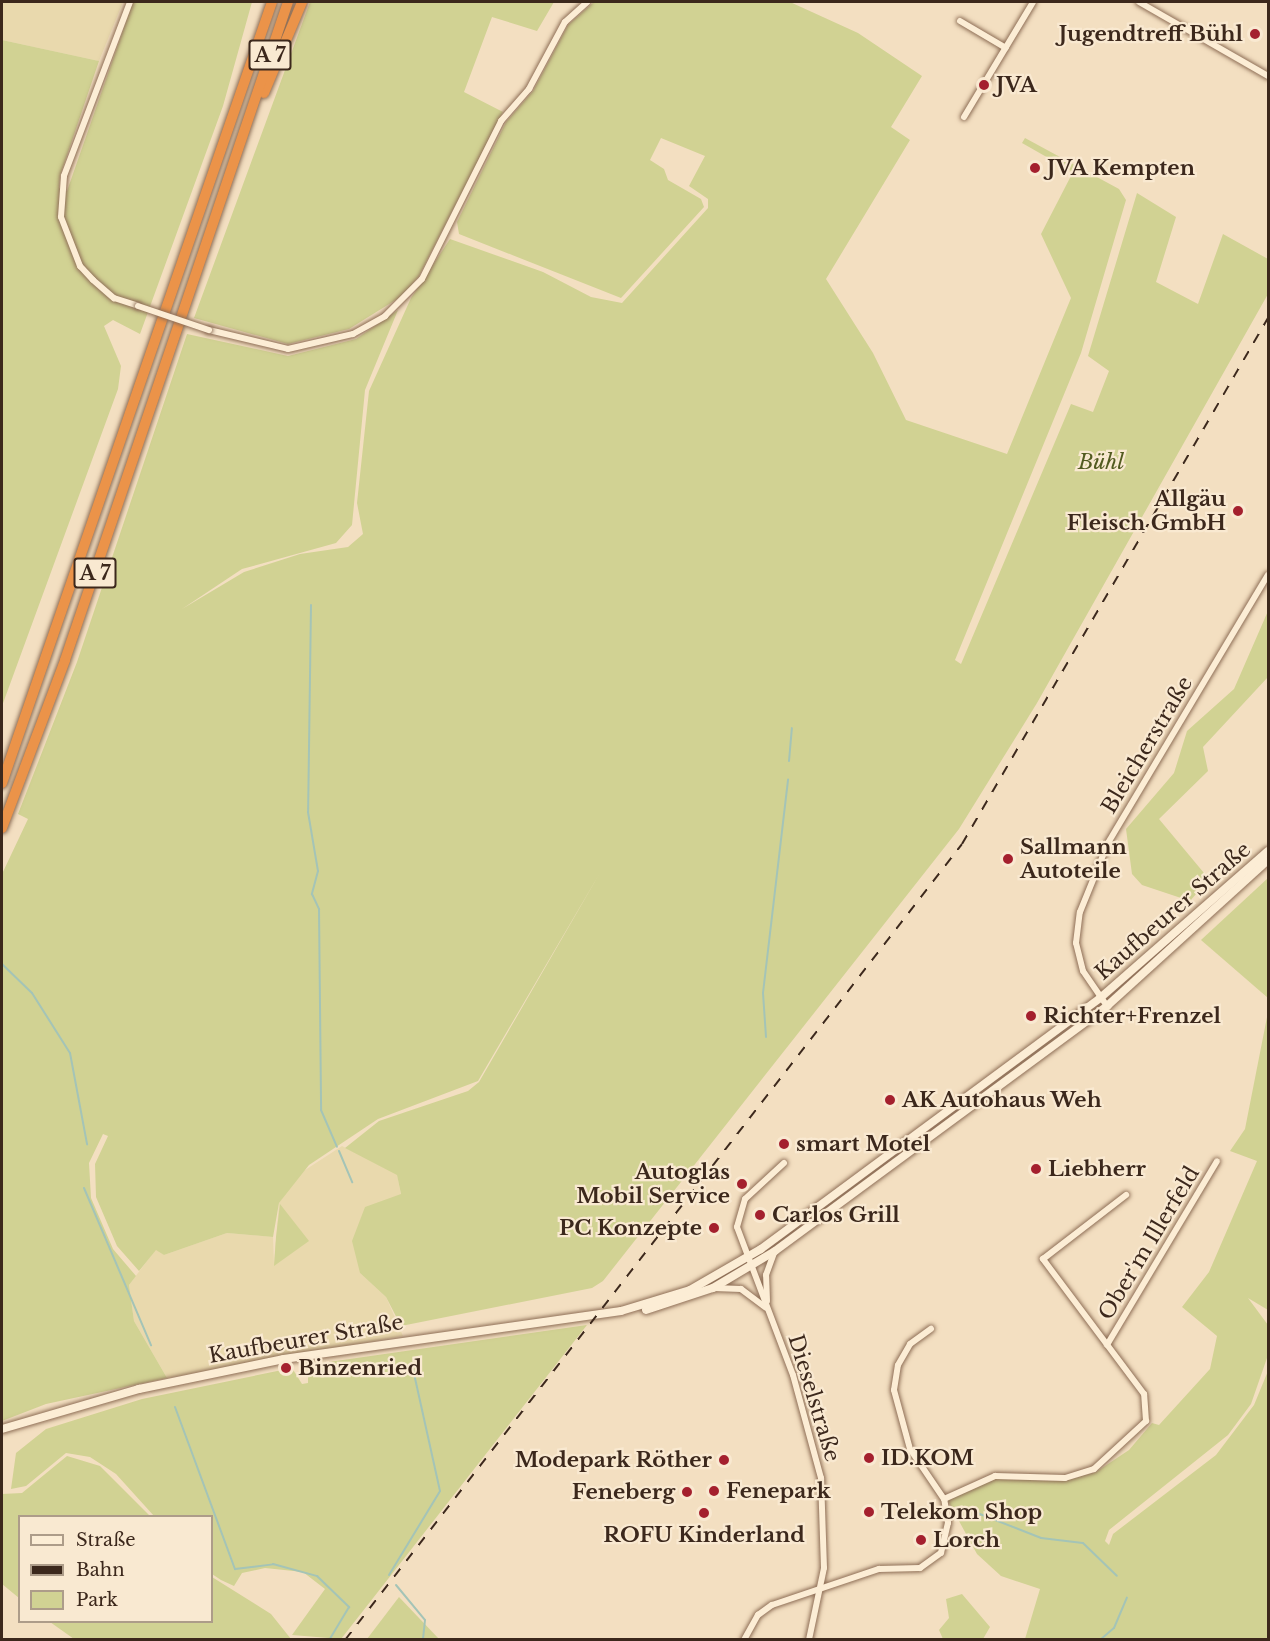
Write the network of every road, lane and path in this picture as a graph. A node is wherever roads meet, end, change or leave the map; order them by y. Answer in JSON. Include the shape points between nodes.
{"nodes":[{"id":1,"x":130,"y":2,"type":"edge"},
{"id":2,"x":264,"y":2,"type":"edge"},
{"id":3,"x":272,"y":2,"type":"edge"},
{"id":4,"x":288,"y":2,"type":"edge"},
{"id":5,"x":302,"y":2,"type":"edge"},
{"id":6,"x":587,"y":2,"type":"edge"},
{"id":7,"x":1033,"y":2,"type":"edge"},
{"id":8,"x":1138,"y":2,"type":"edge"},
{"id":9,"x":960,"y":21,"type":"dead end"},
{"id":10,"x":265,"y":22,"type":"junction"},
{"id":11,"x":1006,"y":48,"type":"junction"},
{"id":12,"x":1269,"y":76,"type":"edge"},
{"id":13,"x":253,"y":108,"type":"junction"},
{"id":14,"x":964,"y":117,"type":"dead end"},
{"id":15,"x":1269,"y":575,"type":"edge"},
{"id":16,"x":2,"y":783,"type":"edge"},
{"id":17,"x":2,"y":828,"type":"edge"},
{"id":18,"x":1269,"y":851,"type":"edge"},
{"id":19,"x":1269,"y":860,"type":"edge"},
{"id":20,"x":1100,"y":998,"type":"junction"},
{"id":21,"x":1107,"y":1006,"type":"junction"},
{"id":22,"x":1217,"y":1161,"type":"dead end"},
{"id":23,"x":784,"y":1163,"type":"dead end"},
{"id":24,"x":1126,"y":1195,"type":"dead end"},
{"id":25,"x":775,"y":1251,"type":"junction"},
{"id":26,"x":747,"y":1258,"type":"junction"},
{"id":27,"x":752,"y":1267,"type":"junction"},
{"id":28,"x":713,"y":1288,"type":"junction"},
{"id":29,"x":621,"y":1311,"type":"junction"},
{"id":30,"x":768,"y":1311,"type":"junction"},
{"id":31,"x":931,"y":1329,"type":"dead end"},
{"id":32,"x":1107,"y":1345,"type":"junction"},
{"id":33,"x":2,"y":1429,"type":"edge"},
{"id":34,"x":944,"y":1499,"type":"junction"},
{"id":35,"x":820,"y":1592,"type":"junction"},
{"id":36,"x":744,"y":1640,"type":"edge"},
{"id":37,"x":809,"y":1640,"type":"edge"}],
"edges":[{"from":1,"to":6,"type":"street","bridge":true,"via":[[64,176],[61,207],[80,266],[105,292],[138,306],[209,330],[288,350],[353,334],[386,316],[422,279],[501,121],[529,89],[564,22]]},
{"from":2,"to":10,"type":"highway","number":"A 7"},
{"from":3,"to":10,"type":"highway","number":"A 7"},
{"from":4,"to":13,"type":"highway","number":"A 7"},
{"from":5,"to":13,"type":"highway"},
{"from":7,"to":11,"type":"street"},
{"from":8,"to":12,"type":"street"},
{"from":9,"to":11,"type":"street"},
{"from":10,"to":16,"type":"highway","number":"A 7"},
{"from":11,"to":14,"type":"street"},
{"from":13,"to":17,"type":"highway","number":"A 7","via":[[65,660]]},
{"from":15,"to":20,"type":"street","name":"Bleicherstraße","via":[[1117,826],[1090,886],[1076,943],[1083,971]]},
{"from":18,"to":20,"type":"main road","name":"Kaufbeurer Straße"},
{"from":19,"to":21,"type":"main road","name":"Kaufbeurer Straße"},
{"from":20,"to":21,"type":"street","name":"Bleicherstraße"},
{"from":20,"to":26,"type":"main road","name":"Kaufbeurer Straße"},
{"from":21,"to":25,"type":"main road","name":"Kaufbeurer Straße"},
{"from":22,"to":32,"type":"street","name":"Ober'm Illerfeld"},
{"from":23,"to":26,"type":"street","name":"Dieselstraße","via":[[741,1206],[737,1227]]},
{"from":24,"to":32,"type":"street","name":"Ober'm Illerfeld","via":[[1043,1259]]},
{"from":25,"to":27,"type":"main road","name":"Kaufbeurer Straße"},
{"from":25,"to":30,"type":"street","name":"Dieselstraße","via":[[766,1275]]},
{"from":26,"to":27,"type":"street","name":"Dieselstraße"},
{"from":26,"to":29,"type":"main road","name":"Kaufbeurer Straße","via":[[690,1290]]},
{"from":27,"to":28,"type":"main road","name":"Kaufbeurer Straße"},
{"from":27,"to":30,"type":"street","name":"Dieselstraße"},
{"from":28,"to":29,"type":"main road","name":"Kaufbeurer Straße","via":[[650,1309]]},
{"from":28,"to":30,"type":"street","name":"Dieselstraße","via":[[741,1289]]},
{"from":29,"to":33,"type":"main road","name":"Kaufbeurer Straße","via":[[292,1357],[140,1389]]},
{"from":30,"to":35,"type":"street","name":"Dieselstraße","via":[[793,1376],[821,1478],[824,1568]]},
{"from":31,"to":34,"type":"street","via":[[910,1344],[898,1365],[894,1390],[910,1449]]},
{"from":32,"to":34,"type":"street","via":[[1148,1402],[1146,1421],[1119,1451],[1079,1475],[995,1476]]},
{"from":34,"to":35,"type":"street","via":[[947,1534],[933,1561],[909,1570],[879,1569]]},
{"from":35,"to":36,"type":"street","via":[[763,1610]]},
{"from":35,"to":37,"type":"street","name":"Dieselstraße"}]}
